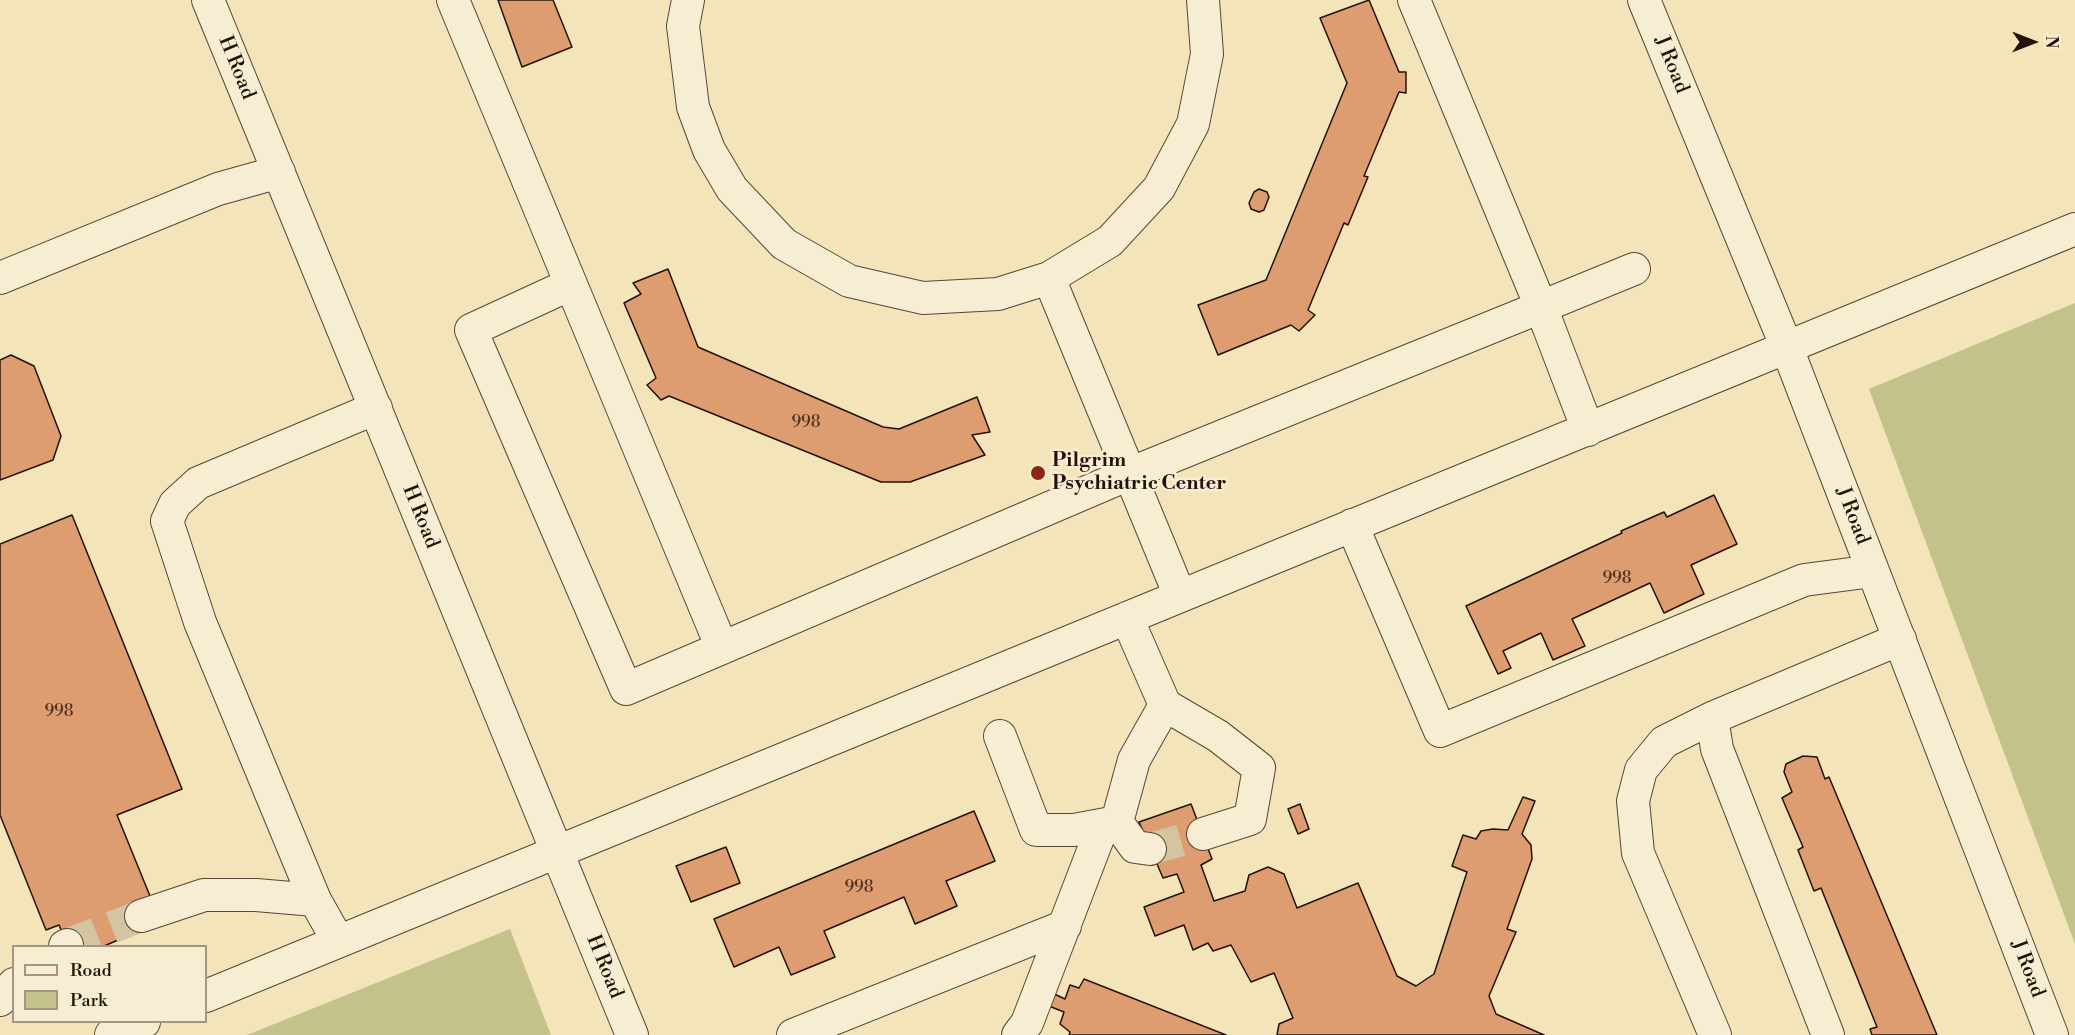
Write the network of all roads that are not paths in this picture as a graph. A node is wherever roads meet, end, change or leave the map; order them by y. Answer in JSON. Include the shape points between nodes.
{"nodes":[{"id":1,"x":208,"y":0,"type":"edge"},
{"id":2,"x":453,"y":0,"type":"edge"},
{"id":3,"x":688,"y":0,"type":"edge"},
{"id":4,"x":1203,"y":0,"type":"edge"},
{"id":5,"x":1414,"y":0,"type":"edge"},
{"id":6,"x":1644,"y":0,"type":"edge"},
{"id":7,"x":279,"y":172,"type":"junction"},
{"id":8,"x":2075,"y":229,"type":"edge"},
{"id":9,"x":1634,"y":269,"type":"dead end"},
{"id":10,"x":1049,"y":278,"type":"junction"},
{"id":11,"x":0,"y":279,"type":"edge"},
{"id":12,"x":571,"y":284,"type":"junction"},
{"id":13,"x":1540,"y":307,"type":"junction"},
{"id":14,"x":1787,"y":348,"type":"junction"},
{"id":15,"x":376,"y":408,"type":"junction"},
{"id":16,"x":1588,"y":430,"type":"junction"},
{"id":17,"x":1129,"y":474,"type":"junction"},
{"id":18,"x":1352,"y":525,"type":"junction"},
{"id":19,"x":1873,"y":571,"type":"junction"},
{"id":20,"x":1180,"y":596,"type":"junction"},
{"id":21,"x":1127,"y":618,"type":"junction"},
{"id":22,"x":1900,"y":639,"type":"junction"},
{"id":23,"x":722,"y":648,"type":"junction"},
{"id":24,"x":1165,"y":705,"type":"junction"},
{"id":25,"x":1713,"y":718,"type":"junction"},
{"id":26,"x":1000,"y":736,"type":"dead end"},
{"id":27,"x":1110,"y":823,"type":"junction"},
{"id":28,"x":1203,"y":834,"type":"tunnel mouth"},
{"id":29,"x":1150,"y":849,"type":"tunnel mouth"},
{"id":30,"x":557,"y":851,"type":"junction"},
{"id":31,"x":315,"y":900,"type":"junction"},
{"id":32,"x":141,"y":916,"type":"tunnel mouth"},
{"id":33,"x":1065,"y":926,"type":"junction"},
{"id":34,"x":338,"y":941,"type":"junction"},
{"id":35,"x":12,"y":986,"type":"edge"},
{"id":36,"x":207,"y":996,"type":"edge"},
{"id":37,"x":0,"y":1000,"type":"edge"},
{"id":38,"x":141,"y":1023,"type":"edge"},
{"id":39,"x":111,"y":1035,"type":"edge"},
{"id":40,"x":632,"y":1035,"type":"edge"},
{"id":41,"x":793,"y":1035,"type":"edge"},
{"id":42,"x":1018,"y":1035,"type":"edge"},
{"id":43,"x":1715,"y":1035,"type":"edge"},
{"id":44,"x":1828,"y":1035,"type":"edge"},
{"id":45,"x":2052,"y":1035,"type":"edge"}],
"edges":[{"from":1,"to":7,"type":"lane","name":"H Road"},
{"from":2,"to":12,"type":"lane"},
{"from":3,"to":10,"type":"lane","via":[[683,26],[693,107],[709,150],[732,189],[784,244],[849,281],[923,298],[998,294]]},
{"from":4,"to":10,"type":"lane","via":[[1207,54],[1193,124],[1159,188],[1110,241]]},
{"from":5,"to":13,"type":"lane"},
{"from":6,"to":14,"type":"lane","name":"J Road"},
{"from":7,"to":11,"type":"lane","via":[[218,189]]},
{"from":7,"to":15,"type":"lane","name":"H Road"},
{"from":8,"to":14,"type":"lane"},
{"from":9,"to":13,"type":"lane"},
{"from":10,"to":17,"type":"lane"},
{"from":12,"to":23,"type":"lane"},
{"from":12,"to":23,"type":"lane","via":[[471,330],[626,689]]},
{"from":13,"to":16,"type":"lane"},
{"from":13,"to":17,"type":"lane"},
{"from":14,"to":16,"type":"lane"},
{"from":14,"to":19,"type":"lane","name":"J Road"},
{"from":15,"to":30,"type":"lane","name":"H Road"},
{"from":15,"to":31,"type":"lane","via":[[198,483],[175,504],[167,520],[200,622]]},
{"from":16,"to":18,"type":"lane"},
{"from":17,"to":20,"type":"lane"},
{"from":17,"to":23,"type":"lane"},
{"from":18,"to":19,"type":"lane","via":[[1440,731],[1804,580]]},
{"from":18,"to":20,"type":"lane"},
{"from":19,"to":22,"type":"lane","name":"J Road"},
{"from":20,"to":21,"type":"lane"},
{"from":21,"to":24,"type":"lane"},
{"from":21,"to":30,"type":"lane"},
{"from":22,"to":25,"type":"lane"},
{"from":22,"to":45,"type":"lane","name":"J Road"},
{"from":24,"to":27,"type":"lane","via":[[1134,760]]},
{"from":24,"to":28,"type":"lane","via":[[1218,736],[1259,768],[1250,819]]},
{"from":25,"to":43,"type":"lane","via":[[1664,742],[1641,770],[1633,801],[1638,853]]},
{"from":25,"to":44,"type":"lane","via":[[1717,749]]},
{"from":26,"to":27,"type":"lane","via":[[1036,830],[1074,830]]},
{"from":27,"to":29,"type":"lane","via":[[1135,848]]},
{"from":27,"to":33,"type":"lane"},
{"from":30,"to":34,"type":"lane"},
{"from":30,"to":40,"type":"lane","name":"H Road"},
{"from":31,"to":32,"type":"lane","via":[[204,895]]},
{"from":31,"to":34,"type":"lane"},
{"from":33,"to":41,"type":"lane"},
{"from":33,"to":42,"type":"lane","via":[[1027,1023]]},
{"from":34,"to":36,"type":"lane"},
{"from":35,"to":37,"type":"lane"},
{"from":38,"to":39,"type":"lane"}]}
